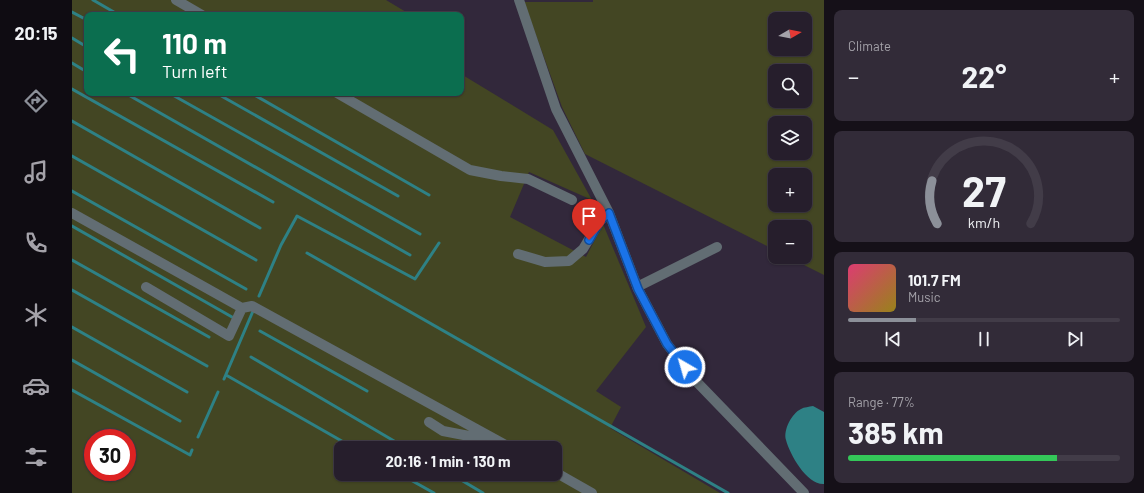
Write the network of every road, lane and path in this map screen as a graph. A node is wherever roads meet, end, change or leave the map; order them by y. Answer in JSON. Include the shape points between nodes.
{"nodes":[{"id":1,"x":176,"y":0,"type":"edge"},
{"id":2,"x":519,"y":0,"type":"edge"},
{"id":3,"x":197,"y":12,"type":"edge"},
{"id":4,"x":342,"y":96,"type":"edge"},
{"id":5,"x":572,"y":200,"type":"dead end"},
{"id":6,"x":72,"y":213,"type":"edge"},
{"id":7,"x":609,"y":213,"type":"junction"},
{"id":8,"x":717,"y":247,"type":"dead end"},
{"id":9,"x":518,"y":254,"type":"dead end"},
{"id":10,"x":637,"y":287,"type":"junction"},
{"id":11,"x":146,"y":288,"type":"dead end"},
{"id":12,"x":242,"y":308,"type":"junction"},
{"id":13,"x":429,"y":422,"type":"dead end"},
{"id":14,"x":495,"y":441,"type":"edge"},
{"id":15,"x":498,"y":441,"type":"edge"},
{"id":16,"x":562,"y":476,"type":"edge"},
{"id":17,"x":592,"y":493,"type":"edge"},
{"id":18,"x":804,"y":493,"type":"edge"}],
"edges":[{"from":1,"to":3,"type":"street"},
{"from":2,"to":7,"type":"street","via":[[556,109]]},
{"from":4,"to":5,"type":"street","via":[[470,170],[528,179]]},
{"from":6,"to":12,"type":"street"},
{"from":7,"to":9,"type":"street","via":[[600,221],[583,249],[569,262],[545,262]]},
{"from":7,"to":10,"type":"street"},
{"from":8,"to":10,"type":"street"},
{"from":10,"to":18,"type":"street","via":[[667,344],[694,378]]},
{"from":11,"to":12,"type":"street","via":[[229,336]]},
{"from":12,"to":15,"type":"street","via":[[252,306]]},
{"from":13,"to":14,"type":"street","via":[[443,430]]},
{"from":16,"to":17,"type":"street"}]}
